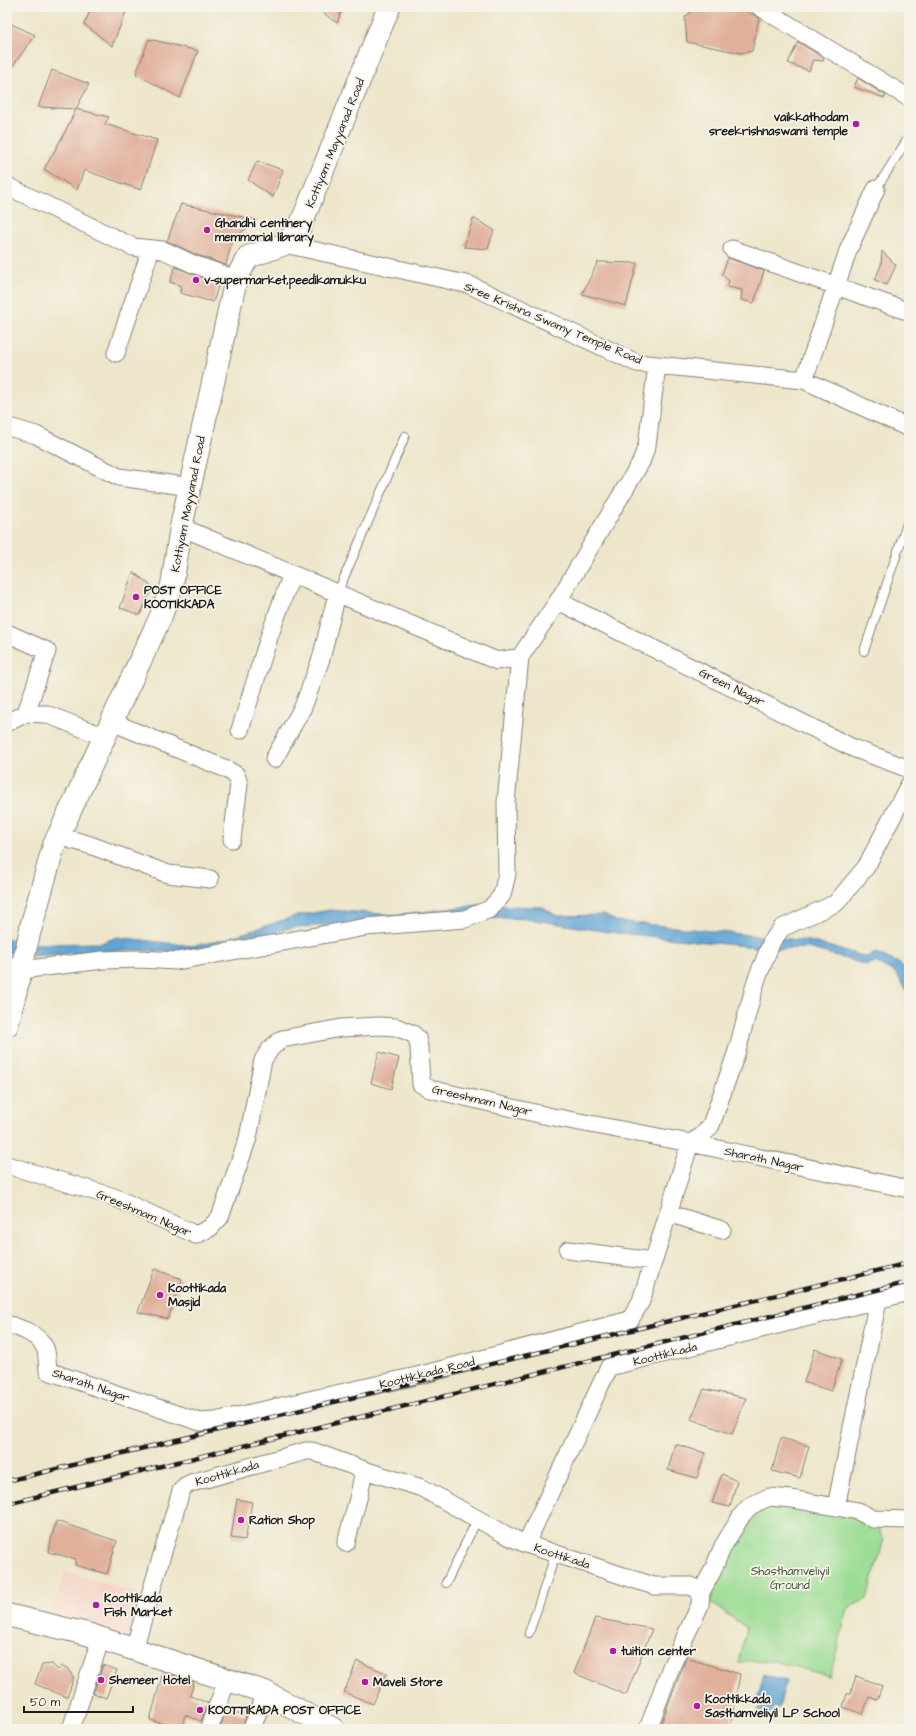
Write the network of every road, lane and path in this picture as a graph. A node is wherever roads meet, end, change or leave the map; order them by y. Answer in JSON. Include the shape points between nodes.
{"nodes":[{"id":1,"x":390,"y":7,"type":"edge"},
{"id":2,"x":760,"y":7,"type":"edge"},
{"id":3,"x":909,"y":98,"type":"edge"},
{"id":4,"x":909,"y":137,"type":"edge"},
{"id":5,"x":7,"y":186,"type":"edge"},
{"id":6,"x":876,"y":189,"type":"joint"},
{"id":7,"x":285,"y":244,"type":"junction"},
{"id":8,"x":151,"y":249,"type":"junction"},
{"id":9,"x":732,"y":250,"type":"dead end"},
{"id":10,"x":236,"y":278,"type":"junction"},
{"id":11,"x":836,"y":287,"type":"junction"},
{"id":12,"x":904,"y":310,"type":"dead end"},
{"id":13,"x":116,"y":353,"type":"dead end"},
{"id":14,"x":657,"y":365,"type":"junction"},
{"id":15,"x":804,"y":380,"type":"junction"},
{"id":16,"x":9,"y":427,"type":"dead end"},
{"id":17,"x":909,"y":428,"type":"edge"},
{"id":18,"x":405,"y":436,"type":"dead end"},
{"id":19,"x":191,"y":487,"type":"junction"},
{"id":20,"x":909,"y":518,"type":"edge"},
{"id":21,"x":181,"y":527,"type":"junction"},
{"id":22,"x":292,"y":574,"type":"junction"},
{"id":23,"x":337,"y":594,"type":"junction"},
{"id":24,"x":558,"y":601,"type":"junction"},
{"id":25,"x":7,"y":633,"type":"edge"},
{"id":26,"x":864,"y":651,"type":"dead end"},
{"id":27,"x":520,"y":656,"type":"junction"},
{"id":28,"x":26,"y":713,"type":"junction"},
{"id":29,"x":7,"y":723,"type":"edge"},
{"id":30,"x":108,"y":730,"type":"junction"},
{"id":31,"x":240,"y":730,"type":"dead end"},
{"id":32,"x":274,"y":759,"type":"dead end"},
{"id":33,"x":909,"y":769,"type":"edge"},
{"id":34,"x":909,"y":785,"type":"edge"},
{"id":35,"x":58,"y":836,"type":"junction"},
{"id":36,"x":232,"y":839,"type":"dead end"},
{"id":37,"x":210,"y":879,"type":"dead end"},
{"id":38,"x":31,"y":927,"type":"joint"},
{"id":39,"x":14,"y":967,"type":"edge"},
{"id":40,"x":7,"y":1025,"type":"edge"},
{"id":41,"x":690,"y":1143,"type":"junction"},
{"id":42,"x":7,"y":1165,"type":"edge"},
{"id":43,"x":909,"y":1189,"type":"edge"},
{"id":44,"x":668,"y":1213,"type":"junction"},
{"id":45,"x":722,"y":1230,"type":"dead end"},
{"id":46,"x":568,"y":1250,"type":"dead end"},
{"id":47,"x":653,"y":1261,"type":"junction"},
{"id":48,"x":909,"y":1292,"type":"edge"},
{"id":49,"x":878,"y":1300,"type":"junction"},
{"id":50,"x":7,"y":1324,"type":"edge"},
{"id":51,"x":200,"y":1422,"type":"joint"},
{"id":52,"x":364,"y":1470,"type":"junction"},
{"id":53,"x":836,"y":1507,"type":"junction"},
{"id":54,"x":477,"y":1520,"type":"junction"},
{"id":55,"x":909,"y":1520,"type":"edge"},
{"id":56,"x":346,"y":1543,"type":"dead end"},
{"id":57,"x":526,"y":1544,"type":"junction"},
{"id":58,"x":556,"y":1554,"type":"junction"},
{"id":59,"x":446,"y":1583,"type":"dead end"},
{"id":60,"x":700,"y":1592,"type":"junction"},
{"id":61,"x":7,"y":1615,"type":"edge"},
{"id":62,"x":529,"y":1633,"type":"dead end"},
{"id":63,"x":101,"y":1638,"type":"junction"},
{"id":64,"x":134,"y":1648,"type":"junction"},
{"id":65,"x":227,"y":1680,"type":"junction"},
{"id":66,"x":265,"y":1692,"type":"junction"},
{"id":67,"x":324,"y":1727,"type":"edge"},
{"id":68,"x":71,"y":1729,"type":"edge"},
{"id":69,"x":209,"y":1729,"type":"edge"},
{"id":70,"x":252,"y":1729,"type":"edge"},
{"id":71,"x":648,"y":1729,"type":"edge"}],
"edges":[{"from":1,"to":7,"type":"main road","name":"Kottiyam Mayyanad Road","via":[[299,229]]},
{"from":2,"to":3,"type":"street"},
{"from":4,"to":6,"type":"lane"},
{"from":5,"to":8,"type":"street","via":[[133,247]]},
{"from":6,"to":11,"type":"street","via":[[849,248]]},
{"from":7,"to":10,"type":"main road","name":"Kottiyam Mayyanad Road","via":[[248,257]]},
{"from":7,"to":14,"type":"street","name":"Sree Krishna Swamy Temple Road","via":[[470,285],[637,363]]},
{"from":8,"to":10,"type":"street","via":[[163,250],[193,264]]},
{"from":8,"to":13,"type":"street"},
{"from":9,"to":11,"type":"street"},
{"from":10,"to":19,"type":"main road","name":"Kottiyam Mayyanad Road"},
{"from":11,"to":12,"type":"street"},
{"from":11,"to":15,"type":"street"},
{"from":14,"to":15,"type":"street","name":"Sree Krishna Swamy Temple Road"},
{"from":14,"to":24,"type":"street","via":[[645,454]]},
{"from":15,"to":17,"type":"street","name":"Sree Krishna Swamy Temple Road"},
{"from":16,"to":19,"type":"street","via":[[36,435],[119,477]]},
{"from":18,"to":23,"type":"lane"},
{"from":19,"to":21,"type":"main road","name":"Kottiyam Mayyanad Road"},
{"from":20,"to":26,"type":"lane"},
{"from":21,"to":22,"type":"street"},
{"from":21,"to":30,"type":"main road","name":"Kottiyam Mayyanad Road","via":[[172,585],[161,616]]},
{"from":22,"to":23,"type":"street"},
{"from":22,"to":31,"type":"street"},
{"from":23,"to":27,"type":"street","via":[[497,661]]},
{"from":23,"to":32,"type":"street","via":[[321,659],[303,707]]},
{"from":24,"to":27,"type":"street"},
{"from":24,"to":33,"type":"street","name":"Green Nagar","via":[[853,748]]},
{"from":25,"to":28,"type":"street","via":[[47,651]]},
{"from":27,"to":39,"type":"street","via":[[506,802],[507,874],[502,895],[490,909],[465,919],[366,927],[176,961],[139,958]]},
{"from":28,"to":29,"type":"street"},
{"from":28,"to":30,"type":"street","via":[[46,714]]},
{"from":30,"to":35,"type":"main road","name":"Kottiyam Mayyanad Road"},
{"from":30,"to":36,"type":"street","via":[[226,769],[236,775],[239,784]]},
{"from":34,"to":41,"type":"street","via":[[866,867],[836,903],[782,928],[772,941],[756,981],[737,1051],[711,1124],[702,1136]]},
{"from":35,"to":37,"type":"street","via":[[168,874]]},
{"from":35,"to":38,"type":"main road","name":"Kottiyam Mayyanad Road"},
{"from":38,"to":39,"type":"street","name":"Kottiyam Mayyanad Road"},
{"from":39,"to":40,"type":"main road","name":"Kottiyam Mayyanad Road"},
{"from":41,"to":42,"type":"street","name":"Greeshmam Nagar","via":[[548,1116],[430,1089],[421,1084],[417,1038],[396,1027],[379,1026],[336,1029],[282,1039],[271,1048],[263,1060],[248,1138],[220,1217],[210,1228],[196,1235],[114,1197]]},
{"from":41,"to":43,"type":"street","name":"Sharath Nagar"},
{"from":41,"to":44,"type":"street"},
{"from":44,"to":45,"type":"street"},
{"from":44,"to":47,"type":"street"},
{"from":46,"to":47,"type":"street"},
{"from":47,"to":51,"type":"street","name":"Koottikkada Road","via":[[641,1301],[630,1320],[421,1375],[215,1421]]},
{"from":48,"to":49,"type":"street","name":"Koottikkada"},
{"from":49,"to":53,"type":"street"},
{"from":49,"to":57,"type":"street","name":"Koottikkada","via":[[609,1367]]},
{"from":50,"to":51,"type":"street","name":"Sharath Nagar","via":[[24,1330],[45,1347],[48,1371]]},
{"from":52,"to":54,"type":"street","name":"Koottikada","via":[[422,1488]]},
{"from":52,"to":56,"type":"street"},
{"from":52,"to":64,"type":"street","name":"Koottikkada","via":[[306,1451],[185,1486],[181,1491]]},
{"from":53,"to":55,"type":"street","via":[[858,1510],[873,1519]]},
{"from":53,"to":60,"type":"street","via":[[769,1497],[750,1506],[723,1546]]},
{"from":54,"to":57,"type":"street","name":"Koottikada"},
{"from":54,"to":59,"type":"lane"},
{"from":57,"to":58,"type":"street","name":"Koottikada"},
{"from":58,"to":60,"type":"street","name":"Koottikada","via":[[654,1586],[691,1586]]},
{"from":58,"to":62,"type":"lane"},
{"from":60,"to":71,"type":"street","via":[[700,1605],[670,1667]]},
{"from":61,"to":63,"type":"main road"},
{"from":63,"to":64,"type":"main road"},
{"from":63,"to":68,"type":"street"},
{"from":64,"to":65,"type":"main road"},
{"from":65,"to":66,"type":"main road"},
{"from":65,"to":69,"type":"street"},
{"from":66,"to":67,"type":"main road"},
{"from":66,"to":70,"type":"street"}]}
